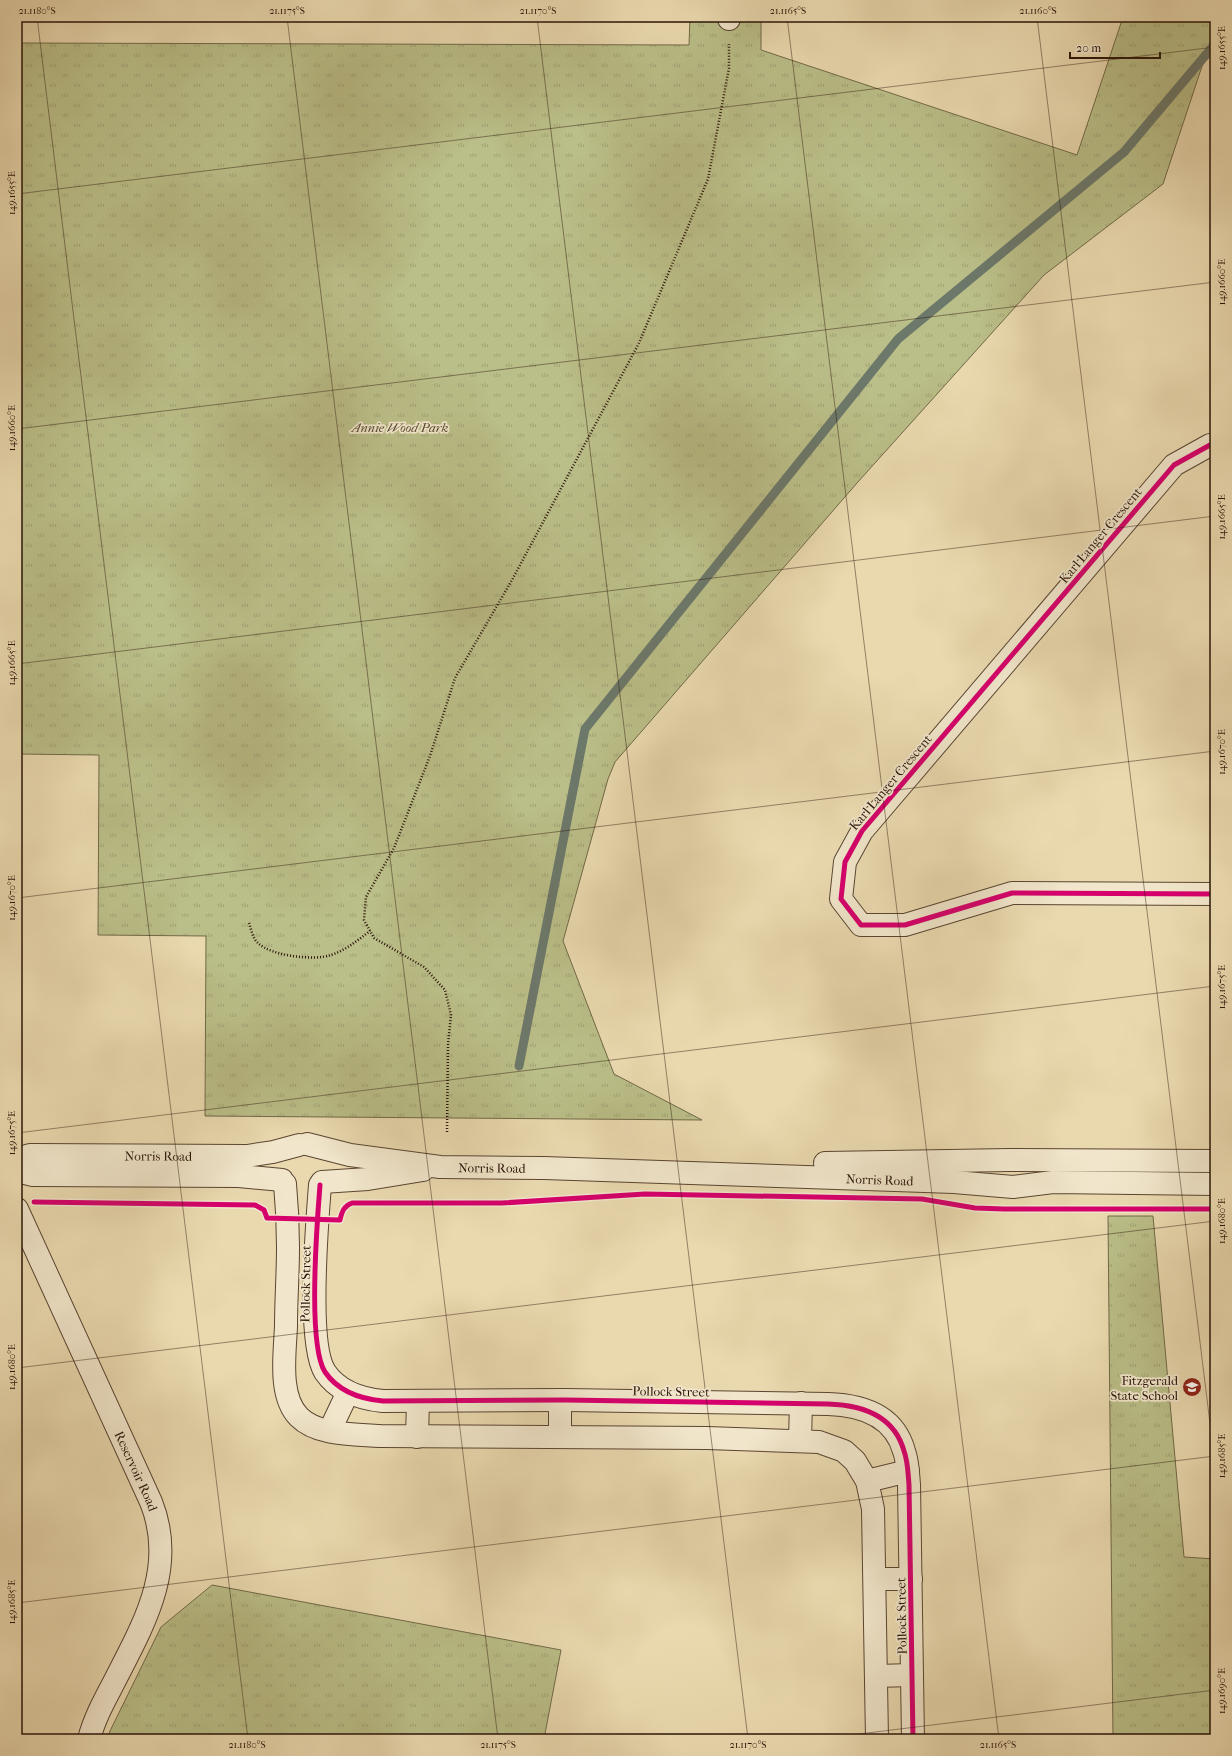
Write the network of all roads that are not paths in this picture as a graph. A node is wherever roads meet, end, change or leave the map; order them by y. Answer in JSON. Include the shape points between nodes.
{"nodes":[{"id":1,"x":1215,"y":445,"type":"edge"},
{"id":2,"x":1215,"y":894,"type":"edge"},
{"id":3,"x":303,"y":1144,"type":"junction"},
{"id":4,"x":17,"y":1159,"type":"edge"},
{"id":5,"x":1215,"y":1161,"type":"edge"},
{"id":6,"x":440,"y":1167,"type":"junction"},
{"id":7,"x":544,"y":1168,"type":"junction"},
{"id":8,"x":17,"y":1171,"type":"edge"},
{"id":9,"x":284,"y":1182,"type":"junction"},
{"id":10,"x":321,"y":1184,"type":"junction"},
{"id":11,"x":1215,"y":1184,"type":"edge"},
{"id":12,"x":17,"y":1209,"type":"edge"},
{"id":13,"x":287,"y":1260,"type":"junction"},
{"id":14,"x":316,"y":1262,"type":"junction"},
{"id":15,"x":348,"y":1392,"type":"junction"},
{"id":16,"x":560,"y":1400,"type":"junction"},
{"id":17,"x":418,"y":1401,"type":"junction"},
{"id":18,"x":708,"y":1403,"type":"junction"},
{"id":19,"x":801,"y":1403,"type":"junction"},
{"id":20,"x":330,"y":1430,"type":"junction"},
{"id":21,"x":417,"y":1437,"type":"junction"},
{"id":22,"x":560,"y":1437,"type":"junction"},
{"id":23,"x":707,"y":1438,"type":"junction"},
{"id":24,"x":800,"y":1440,"type":"junction"},
{"id":25,"x":908,"y":1471,"type":"junction"},
{"id":26,"x":867,"y":1481,"type":"junction"},
{"id":27,"x":875,"y":1579,"type":"junction"},
{"id":28,"x":911,"y":1579,"type":"junction"},
{"id":29,"x":912,"y":1675,"type":"junction"},
{"id":30,"x":876,"y":1676,"type":"junction"},
{"id":31,"x":89,"y":1739,"type":"edge"},
{"id":32,"x":877,"y":1739,"type":"edge"},
{"id":33,"x":913,"y":1739,"type":"edge"}],
"edges":[{"from":1,"to":2,"type":"street","name":"Karl Langer Crescent","via":[[1210,445],[1174,465],[862,831],[845,862],[841,899],[861,925],[905,925],[1012,893]]},
{"from":3,"to":4,"type":"street","name":"Norris Road","via":[[247,1156],[30,1154]]},
{"from":3,"to":6,"type":"street","name":"Norris Road","via":[[350,1155]]},
{"from":3,"to":9,"type":"street","via":[[285,1151],[280,1160],[279,1170]]},
{"from":3,"to":10,"type":"street","via":[[318,1150],[326,1161],[327,1169]]},
{"from":5,"to":7,"type":"street","name":"Norris Road","via":[[1009,1160]]},
{"from":6,"to":7,"type":"street","name":"Norris Road"},
{"from":6,"to":10,"type":"street","name":"Norris Road"},
{"from":7,"to":11,"type":"street","name":"Norris Road","via":[[954,1182],[1006,1187],[1058,1182]]},
{"from":8,"to":9,"type":"street","name":"Norris Road","via":[[33,1175],[239,1176]]},
{"from":9,"to":10,"type":"street","name":"Norris Road","via":[[300,1192]]},
{"from":9,"to":13,"type":"street","name":"Pollock Street","via":[[288,1231]]},
{"from":10,"to":14,"type":"street","name":"Pollock Street"},
{"from":12,"to":31,"type":"street","name":"Reservoir Road","via":[[151,1502],[161,1536],[160,1569],[154,1593],[131,1648],[98,1711]]},
{"from":13,"to":14,"type":"street"},
{"from":13,"to":20,"type":"street","name":"Pollock Street","via":[[284,1365],[288,1397],[295,1412],[302,1419],[312,1426]]},
{"from":14,"to":15,"type":"street","name":"Pollock Street","via":[[315,1327],[319,1358],[328,1376]]},
{"from":15,"to":17,"type":"street","name":"Pollock Street","via":[[374,1400]]},
{"from":15,"to":20,"type":"street"},
{"from":16,"to":17,"type":"street","name":"Pollock Street"},
{"from":16,"to":18,"type":"street","name":"Pollock Street"},
{"from":16,"to":22,"type":"street"},
{"from":17,"to":21,"type":"street"},
{"from":18,"to":19,"type":"street","name":"Pollock Street"},
{"from":18,"to":23,"type":"street"},
{"from":19,"to":24,"type":"street"},
{"from":19,"to":25,"type":"street","name":"Pollock Street","via":[[846,1405],[871,1412],[887,1424],[899,1439],[904,1449]]},
{"from":20,"to":21,"type":"street","name":"Pollock Street","via":[[352,1434]]},
{"from":21,"to":22,"type":"street","name":"Pollock Street"},
{"from":22,"to":23,"type":"street","name":"Pollock Street"},
{"from":23,"to":24,"type":"street","name":"Pollock Street"},
{"from":24,"to":26,"type":"street","name":"Pollock Street","via":[[828,1444],[844,1451],[855,1461]]},
{"from":25,"to":26,"type":"street"},
{"from":25,"to":28,"type":"street","name":"Pollock Street"},
{"from":26,"to":27,"type":"street","name":"Pollock Street","via":[[873,1509]]},
{"from":27,"to":28,"type":"street"},
{"from":27,"to":30,"type":"street","name":"Pollock Street"},
{"from":28,"to":29,"type":"street","name":"Pollock Street"},
{"from":29,"to":30,"type":"street"},
{"from":29,"to":33,"type":"street","name":"Pollock Street"},
{"from":30,"to":32,"type":"street","name":"Pollock Street"}]}
